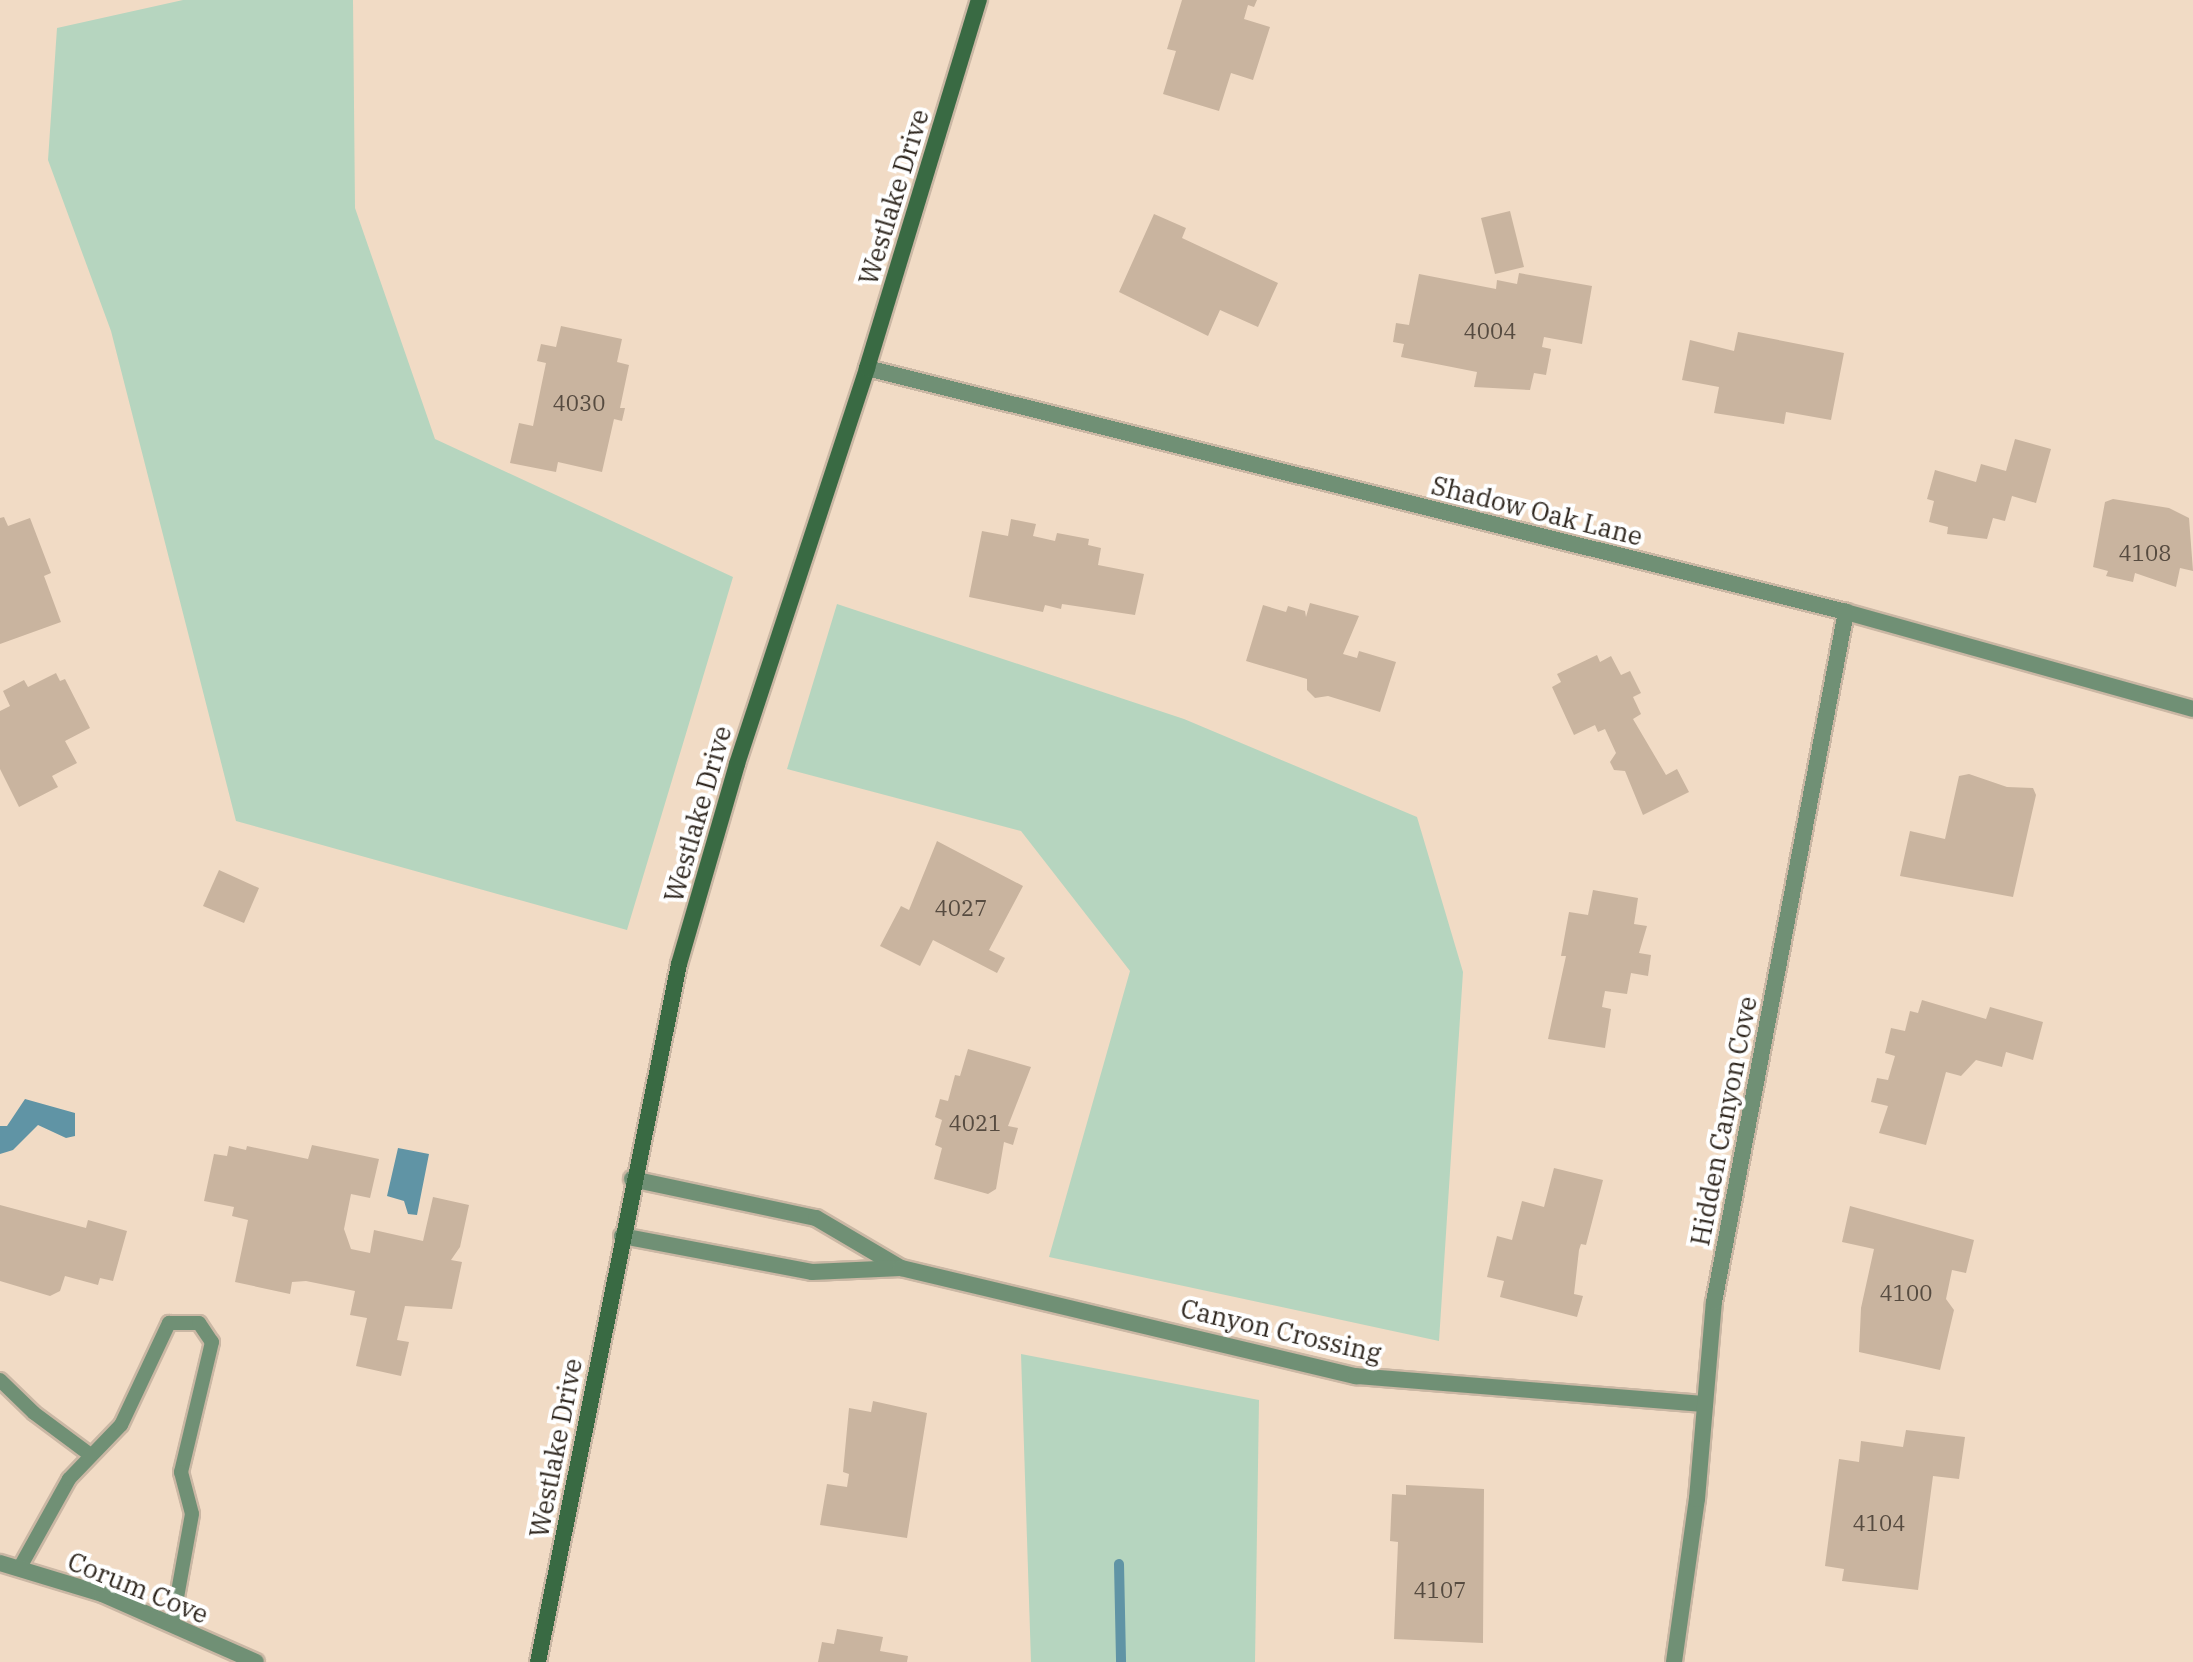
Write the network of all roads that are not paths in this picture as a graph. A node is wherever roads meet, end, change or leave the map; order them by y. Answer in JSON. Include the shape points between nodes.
{"nodes":[{"id":1,"x":979,"y":0,"type":"edge"},
{"id":2,"x":867,"y":368,"type":"junction"},
{"id":3,"x":1846,"y":612,"type":"junction"},
{"id":4,"x":2193,"y":709,"type":"edge"},
{"id":5,"x":632,"y":1179,"type":"junction"},
{"id":6,"x":622,"y":1236,"type":"junction"},
{"id":7,"x":901,"y":1268,"type":"junction"},
{"id":8,"x":0,"y":1380,"type":"edge"},
{"id":9,"x":1705,"y":1404,"type":"junction"},
{"id":10,"x":89,"y":1454,"type":"junction"},
{"id":11,"x":0,"y":1563,"type":"edge"},
{"id":12,"x":19,"y":1569,"type":"junction"},
{"id":13,"x":172,"y":1625,"type":"junction"},
{"id":14,"x":1679,"y":1642,"type":"junction"},
{"id":15,"x":256,"y":1662,"type":"edge"},
{"id":16,"x":538,"y":1662,"type":"edge"},
{"id":17,"x":1674,"y":1662,"type":"edge"},
{"id":18,"x":1685,"y":1662,"type":"edge"}],
"edges":[{"from":1,"to":2,"type":"street","name":"Westlake Drive"},
{"from":2,"to":3,"type":"street","name":"Shadow Oak Lane"},
{"from":2,"to":5,"type":"street","name":"Westlake Drive","via":[[733,778],[679,964]]},
{"from":3,"to":4,"type":"street","name":"Shadow Oak Lane"},
{"from":3,"to":9,"type":"street","name":"Hidden Canyon Cove","via":[[1714,1302]]},
{"from":5,"to":6,"type":"street","name":"Westlake Drive"},
{"from":5,"to":7,"type":"street","name":"Canyon Crossing","via":[[816,1218]]},
{"from":6,"to":7,"type":"street","name":"Canyon Crossing","via":[[812,1272]]},
{"from":6,"to":16,"type":"street","name":"Westlake Drive"},
{"from":7,"to":9,"type":"street","name":"Canyon Crossing","via":[[1356,1376]]},
{"from":8,"to":10,"type":"lane"},
{"from":9,"to":14,"type":"street","name":"Hidden Canyon Cove"},
{"from":10,"to":12,"type":"lane","via":[[69,1479]]},
{"from":10,"to":13,"type":"lane","via":[[121,1425],[169,1323],[199,1323],[212,1342],[181,1472],[192,1514]]},
{"from":11,"to":12,"type":"street","name":"Corum Cove"},
{"from":12,"to":13,"type":"street","name":"Corum Cove","via":[[102,1594]]},
{"from":13,"to":15,"type":"street","name":"Corum Cove"},
{"from":14,"to":17,"type":"street","name":"Hidden Canyon Cove"},
{"from":14,"to":18,"type":"street","name":"Hidden Canyon Cove"}]}
